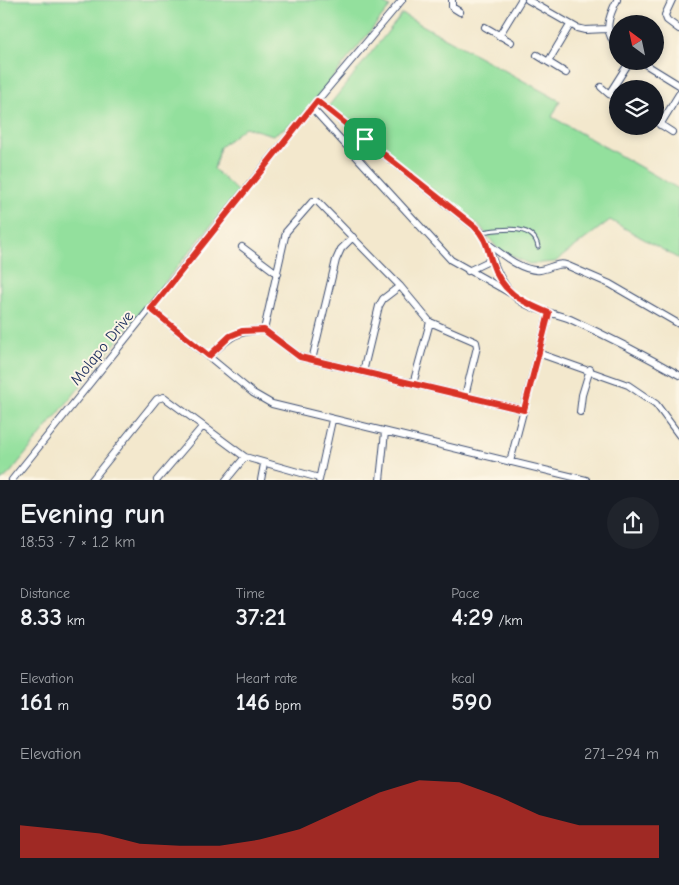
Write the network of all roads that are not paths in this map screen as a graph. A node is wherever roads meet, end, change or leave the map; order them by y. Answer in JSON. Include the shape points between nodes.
{"nodes":[{"id":1,"x":402,"y":0,"type":"edge"},
{"id":2,"x":452,"y":0,"type":"edge"},
{"id":3,"x":521,"y":0,"type":"edge"},
{"id":4,"x":528,"y":0,"type":"edge"},
{"id":5,"x":616,"y":0,"type":"edge"},
{"id":6,"x":672,"y":0,"type":"edge"},
{"id":7,"x":460,"y":12,"type":"dead end"},
{"id":8,"x":570,"y":25,"type":"junction"},
{"id":9,"x":485,"y":27,"type":"dead end"},
{"id":10,"x":608,"y":29,"type":"joint"},
{"id":11,"x":679,"y":29,"type":"edge"},
{"id":12,"x":499,"y":36,"type":"junction"},
{"id":13,"x":511,"y":42,"type":"dead end"},
{"id":14,"x":536,"y":56,"type":"dead end"},
{"id":15,"x":548,"y":62,"type":"junction"},
{"id":16,"x":655,"y":70,"type":"edge"},
{"id":17,"x":566,"y":72,"type":"dead end"},
{"id":18,"x":679,"y":84,"type":"edge"},
{"id":19,"x":601,"y":87,"type":"dead end"},
{"id":20,"x":609,"y":94,"type":"edge"},
{"id":21,"x":679,"y":94,"type":"edge"},
{"id":22,"x":317,"y":101,"type":"junction"},
{"id":23,"x":312,"y":108,"type":"junction"},
{"id":24,"x":664,"y":115,"type":"edge"},
{"id":25,"x":664,"y":127,"type":"edge"},
{"id":26,"x":672,"y":132,"type":"dead end"},
{"id":27,"x":481,"y":232,"type":"junction"},
{"id":28,"x":353,"y":237,"type":"junction"},
{"id":29,"x":488,"y":244,"type":"junction"},
{"id":30,"x":242,"y":247,"type":"dead end"},
{"id":31,"x":538,"y":247,"type":"dead end"},
{"id":32,"x":491,"y":260,"type":"junction"},
{"id":33,"x":468,"y":271,"type":"junction"},
{"id":34,"x":278,"y":274,"type":"junction"},
{"id":35,"x":400,"y":286,"type":"junction"},
{"id":36,"x":513,"y":295,"type":"junction"},
{"id":37,"x":151,"y":309,"type":"junction"},
{"id":38,"x":549,"y":313,"type":"junction"},
{"id":39,"x":430,"y":322,"type":"junction"},
{"id":40,"x":679,"y":324,"type":"edge"},
{"id":41,"x":264,"y":330,"type":"junction"},
{"id":42,"x":538,"y":353,"type":"junction"},
{"id":43,"x":209,"y":356,"type":"junction"},
{"id":44,"x":312,"y":360,"type":"junction"},
{"id":45,"x":590,"y":369,"type":"junction"},
{"id":46,"x":363,"y":372,"type":"junction"},
{"id":47,"x":679,"y":375,"type":"edge"},
{"id":48,"x":413,"y":384,"type":"junction"},
{"id":49,"x":465,"y":396,"type":"junction"},
{"id":50,"x":524,"y":410,"type":"junction"},
{"id":51,"x":580,"y":412,"type":"dead end"},
{"id":52,"x":332,"y":420,"type":"junction"},
{"id":53,"x":203,"y":426,"type":"junction"},
{"id":54,"x":385,"y":432,"type":"junction"},
{"id":55,"x":679,"y":435,"type":"edge"},
{"id":56,"x":245,"y":457,"type":"junction"},
{"id":57,"x":510,"y":462,"type":"junction"},
{"id":58,"x":264,"y":464,"type":"junction"},
{"id":59,"x":319,"y":479,"type":"edge"},
{"id":60,"x":12,"y":480,"type":"edge"},
{"id":61,"x":92,"y":480,"type":"edge"},
{"id":62,"x":157,"y":480,"type":"edge"},
{"id":63,"x":226,"y":480,"type":"edge"},
{"id":64,"x":261,"y":480,"type":"edge"},
{"id":65,"x":380,"y":480,"type":"edge"},
{"id":66,"x":586,"y":480,"type":"edge"}],
"edges":[{"from":1,"to":22,"type":"street","name":"Molapo Drive"},
{"from":2,"to":7,"type":"street","via":[[452,6]]},
{"from":3,"to":12,"type":"street"},
{"from":4,"to":8,"type":"street"},
{"from":5,"to":10,"type":"street"},
{"from":6,"to":11,"type":"street","via":[[665,15]]},
{"from":8,"to":10,"type":"street","via":[[584,30]]},
{"from":8,"to":15,"type":"street"},
{"from":9,"to":12,"type":"street"},
{"from":12,"to":13,"type":"street"},
{"from":14,"to":15,"type":"street"},
{"from":15,"to":17,"type":"street"},
{"from":16,"to":18,"type":"street"},
{"from":19,"to":20,"type":"street"},
{"from":21,"to":24,"type":"street"},
{"from":22,"to":23,"type":"street","name":"Molapo Drive"},
{"from":22,"to":27,"type":"street"},
{"from":23,"to":33,"type":"street","via":[[446,255]]},
{"from":23,"to":37,"type":"street","name":"Molapo Drive"},
{"from":25,"to":26,"type":"street"},
{"from":27,"to":29,"type":"street"},
{"from":27,"to":31,"type":"lane","via":[[516,229],[533,236]]},
{"from":28,"to":34,"type":"street","via":[[321,203],[313,202],[286,232]]},
{"from":28,"to":35,"type":"street"},
{"from":28,"to":44,"type":"street","via":[[341,249],[336,260]]},
{"from":29,"to":32,"type":"street"},
{"from":29,"to":40,"type":"street","via":[[508,259],[534,270],[566,265],[610,284]]},
{"from":30,"to":34,"type":"street"},
{"from":32,"to":33,"type":"street"},
{"from":32,"to":36,"type":"street"},
{"from":33,"to":36,"type":"street"},
{"from":34,"to":41,"type":"street"},
{"from":35,"to":39,"type":"street"},
{"from":35,"to":46,"type":"street","via":[[379,306]]},
{"from":36,"to":38,"type":"street","via":[[520,302]]},
{"from":37,"to":43,"type":"street"},
{"from":37,"to":60,"type":"street","name":"Molapo Drive"},
{"from":38,"to":42,"type":"street"},
{"from":38,"to":47,"type":"street","via":[[568,318],[621,343]]},
{"from":39,"to":48,"type":"street"},
{"from":39,"to":49,"type":"street","via":[[476,342],[478,347]]},
{"from":41,"to":43,"type":"street","via":[[242,331],[230,336]]},
{"from":41,"to":44,"type":"street","via":[[292,352]]},
{"from":42,"to":45,"type":"street"},
{"from":42,"to":50,"type":"street"},
{"from":43,"to":52,"type":"street","via":[[253,393],[272,404]]},
{"from":44,"to":46,"type":"street"},
{"from":45,"to":51,"type":"street"},
{"from":45,"to":55,"type":"street","via":[[628,385],[656,404]]},
{"from":46,"to":48,"type":"street"},
{"from":48,"to":49,"type":"street"},
{"from":49,"to":50,"type":"street"},
{"from":50,"to":57,"type":"street"},
{"from":52,"to":54,"type":"street"},
{"from":52,"to":59,"type":"street"},
{"from":53,"to":56,"type":"street"},
{"from":53,"to":61,"type":"street","via":[[168,398],[160,397]]},
{"from":53,"to":62,"type":"street"},
{"from":54,"to":57,"type":"street"},
{"from":54,"to":65,"type":"street"},
{"from":56,"to":58,"type":"street"},
{"from":56,"to":63,"type":"street"},
{"from":57,"to":66,"type":"street"},
{"from":58,"to":59,"type":"street"},
{"from":58,"to":64,"type":"street"}]}
